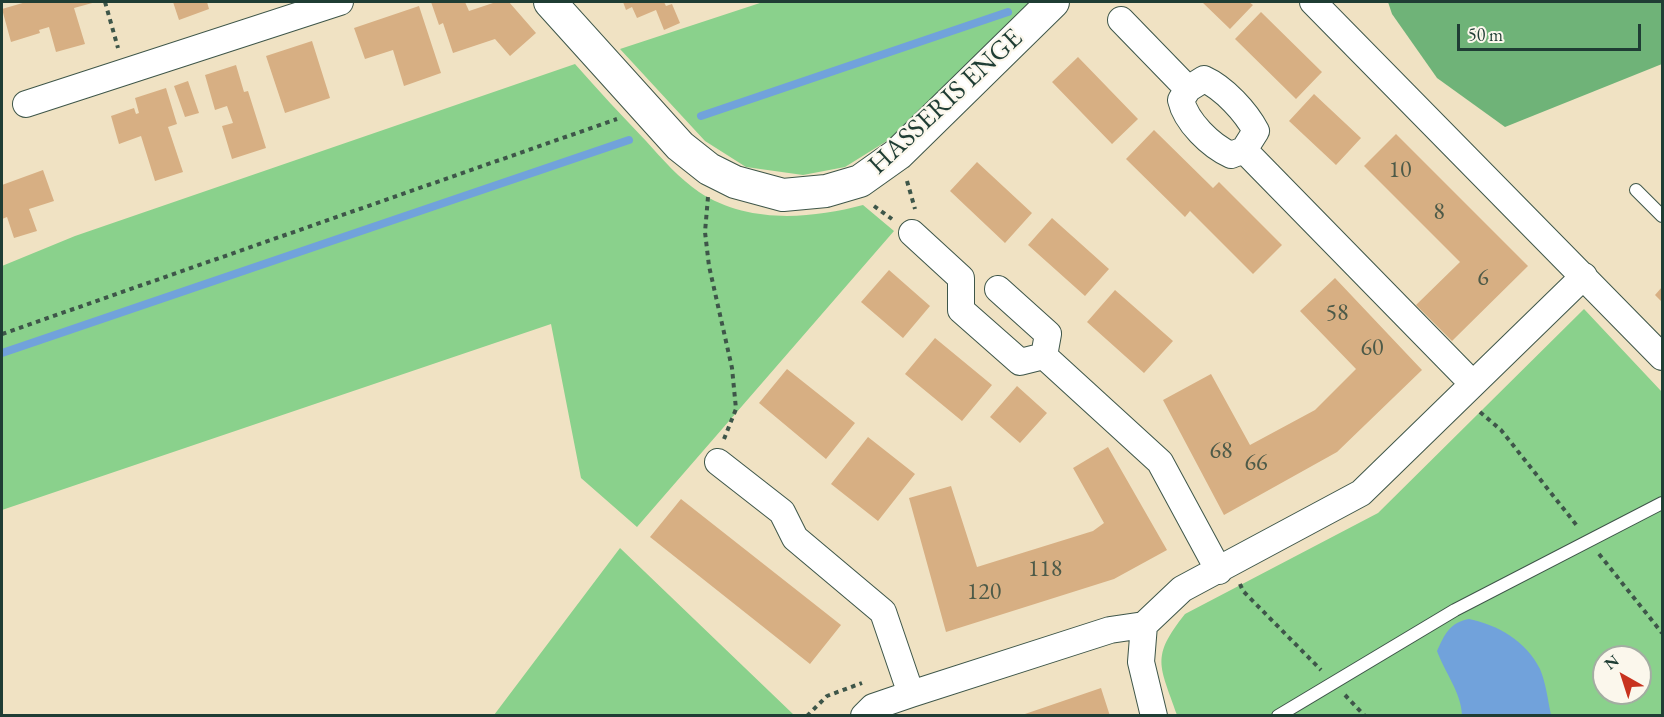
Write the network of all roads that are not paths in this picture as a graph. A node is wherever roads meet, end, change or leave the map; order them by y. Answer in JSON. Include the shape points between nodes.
{"nodes":[{"id":1,"x":340,"y":2,"type":"edge"},
{"id":2,"x":550,"y":2,"type":"edge"},
{"id":3,"x":1053,"y":2,"type":"edge"},
{"id":4,"x":1313,"y":2,"type":"edge"},
{"id":5,"x":1121,"y":20,"type":"dead end"},
{"id":6,"x":1188,"y":89,"type":"junction"},
{"id":7,"x":26,"y":104,"type":"dead end"},
{"id":8,"x":1244,"y":150,"type":"junction"},
{"id":9,"x":1636,"y":190,"type":"dead end"},
{"id":10,"x":1662,"y":216,"type":"edge"},
{"id":11,"x":912,"y":233,"type":"road end"},
{"id":12,"x":1584,"y":276,"type":"junction"},
{"id":13,"x":998,"y":289,"type":"dead end"},
{"id":14,"x":1044,"y":356,"type":"junction"},
{"id":15,"x":1662,"y":357,"type":"edge"},
{"id":16,"x":1467,"y":390,"type":"junction"},
{"id":17,"x":718,"y":462,"type":"road end"},
{"id":18,"x":1662,"y":503,"type":"edge"},
{"id":19,"x":1225,"y":568,"type":"junction"},
{"id":20,"x":1144,"y":625,"type":"junction"},
{"id":21,"x":911,"y":694,"type":"junction"},
{"id":22,"x":864,"y":716,"type":"edge"},
{"id":23,"x":1154,"y":716,"type":"edge"},
{"id":24,"x":1278,"y":716,"type":"edge"}],
"edges":[{"from":1,"to":7,"type":"street"},
{"from":2,"to":3,"type":"street","name":"HASSERIS ENGE","via":[[680,146],[709,169],[735,182],[783,195],[826,191],[860,181],[905,148]]},
{"from":4,"to":12,"type":"street"},
{"from":5,"to":6,"type":"street"},
{"from":6,"to":8,"type":"street","via":[[1181,100],[1184,113],[1221,150],[1231,155]]},
{"from":6,"to":8,"type":"street","via":[[1204,79],[1214,84],[1251,121],[1256,131]]},
{"from":8,"to":16,"type":"street"},
{"from":9,"to":10,"type":"lane"},
{"from":11,"to":14,"type":"street","via":[[962,278],[961,310],[1020,362]]},
{"from":12,"to":15,"type":"street"},
{"from":12,"to":16,"type":"street"},
{"from":13,"to":14,"type":"street","via":[[1048,334]]},
{"from":14,"to":19,"type":"street","via":[[1160,462]]},
{"from":16,"to":19,"type":"street","via":[[1361,493]]},
{"from":17,"to":21,"type":"street","via":[[782,512],[795,538],[883,612]]},
{"from":18,"to":24,"type":"lane","via":[[1455,610]]},
{"from":19,"to":20,"type":"street","via":[[1182,589]]},
{"from":20,"to":21,"type":"street","via":[[1110,630]]},
{"from":20,"to":23,"type":"street","via":[[1141,662]]},
{"from":21,"to":22,"type":"street","via":[[873,707]]}]}
